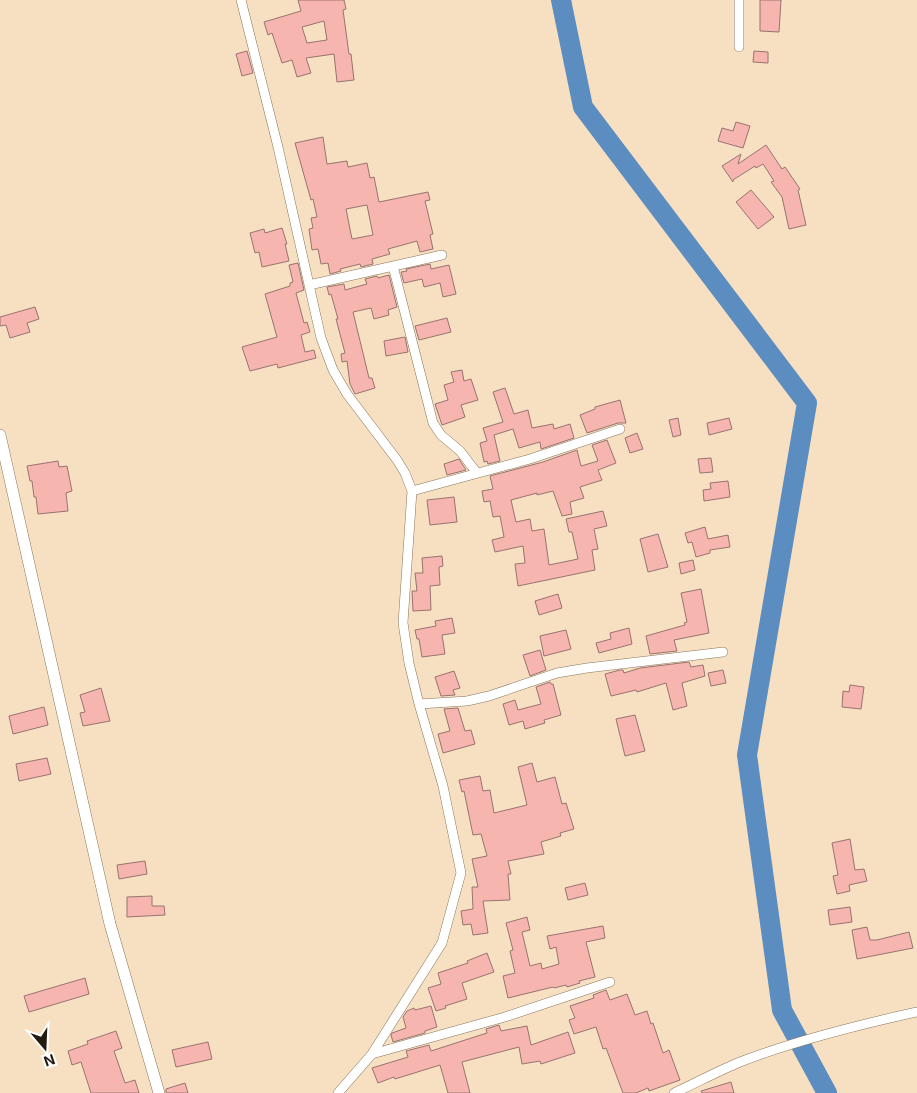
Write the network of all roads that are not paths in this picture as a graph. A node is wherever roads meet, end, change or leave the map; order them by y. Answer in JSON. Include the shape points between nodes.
{"nodes":[{"id":1,"x":241,"y":0,"type":"edge"},
{"id":2,"x":739,"y":0,"type":"edge"},
{"id":3,"x":740,"y":47,"type":"dead end"},
{"id":4,"x":442,"y":255,"type":"dead end"},
{"id":5,"x":393,"y":266,"type":"junction"},
{"id":6,"x":309,"y":285,"type":"junction"},
{"id":7,"x":620,"y":429,"type":"dead end"},
{"id":8,"x":0,"y":434,"type":"edge"},
{"id":9,"x":477,"y":473,"type":"junction"},
{"id":10,"x":412,"y":492,"type":"junction"},
{"id":11,"x":723,"y":652,"type":"dead end"},
{"id":12,"x":419,"y":704,"type":"junction"},
{"id":13,"x":610,"y":982,"type":"dead end"},
{"id":14,"x":917,"y":1012,"type":"edge"},
{"id":15,"x":372,"y":1054,"type":"junction"},
{"id":16,"x":159,"y":1093,"type":"edge"},
{"id":17,"x":338,"y":1093,"type":"edge"},
{"id":18,"x":674,"y":1093,"type":"edge"}],
"edges":[{"from":1,"to":6,"type":"street"},
{"from":2,"to":3,"type":"street"},
{"from":4,"to":5,"type":"street"},
{"from":5,"to":6,"type":"street"},
{"from":5,"to":9,"type":"street","via":[[433,422]]},
{"from":6,"to":10,"type":"street","via":[[321,338],[333,370],[397,460]]},
{"from":7,"to":9,"type":"street"},
{"from":8,"to":16,"type":"street","via":[[110,924]]},
{"from":9,"to":10,"type":"street"},
{"from":10,"to":12,"type":"street","via":[[404,623]]},
{"from":11,"to":12,"type":"street","via":[[557,673],[489,696]]},
{"from":12,"to":15,"type":"street","via":[[443,786],[461,873],[442,943]]},
{"from":13,"to":15,"type":"street","via":[[505,1017]]},
{"from":14,"to":18,"type":"street","via":[[779,1048],[739,1062]]},
{"from":15,"to":17,"type":"street"}]}
